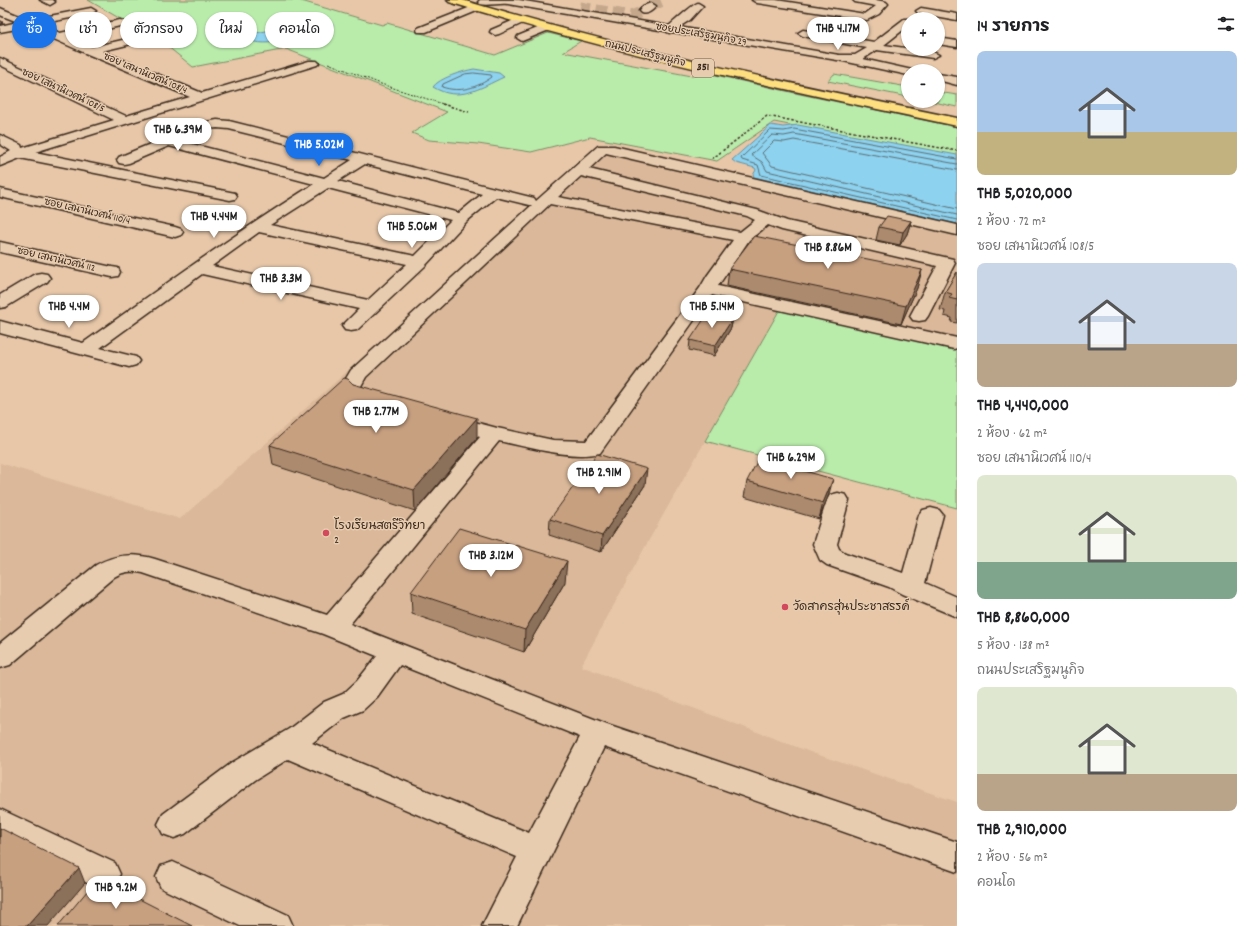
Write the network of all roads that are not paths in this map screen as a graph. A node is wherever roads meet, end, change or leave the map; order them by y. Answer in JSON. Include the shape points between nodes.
{"nodes":[{"id":1,"x":452,"y":0,"type":"edge"},
{"id":2,"x":497,"y":0,"type":"edge"},
{"id":3,"x":757,"y":0,"type":"edge"},
{"id":4,"x":858,"y":0,"type":"edge"},
{"id":5,"x":509,"y":1,"type":"edge"},
{"id":6,"x":51,"y":3,"type":"edge"},
{"id":7,"x":479,"y":3,"type":"edge"},
{"id":8,"x":932,"y":3,"type":"dead end"},
{"id":9,"x":578,"y":5,"type":"tunnel mouth"},
{"id":10,"x":698,"y":6,"type":"dead end"},
{"id":11,"x":0,"y":11,"type":"edge"},
{"id":12,"x":91,"y":11,"type":"dead end"},
{"id":13,"x":562,"y":11,"type":"junction"},
{"id":14,"x":878,"y":11,"type":"junction"},
{"id":15,"x":69,"y":12,"type":"edge"},
{"id":16,"x":85,"y":12,"type":"edge"},
{"id":17,"x":920,"y":12,"type":"edge"},
{"id":18,"x":901,"y":15,"type":"edge"},
{"id":19,"x":12,"y":17,"type":"edge"},
{"id":20,"x":945,"y":17,"type":"edge"},
{"id":21,"x":957,"y":17,"type":"edge"},
{"id":22,"x":520,"y":21,"type":"junction"},
{"id":23,"x":120,"y":23,"type":"dead end"},
{"id":24,"x":12,"y":27,"type":"edge"},
{"id":25,"x":901,"y":27,"type":"edge"},
{"id":26,"x":545,"y":28,"type":"junction"},
{"id":27,"x":0,"y":29,"type":"edge"},
{"id":28,"x":422,"y":30,"type":"dead end"},
{"id":29,"x":669,"y":30,"type":"junction"},
{"id":30,"x":495,"y":32,"type":"dead end"},
{"id":31,"x":876,"y":32,"type":"dead end"},
{"id":32,"x":803,"y":34,"type":"dead end"},
{"id":33,"x":891,"y":34,"type":"junction"},
{"id":34,"x":753,"y":35,"type":"dead end"},
{"id":35,"x":901,"y":36,"type":"edge"},
{"id":36,"x":58,"y":37,"type":"joint"},
{"id":37,"x":522,"y":38,"type":"dead end"},
{"id":38,"x":945,"y":42,"type":"edge"},
{"id":39,"x":742,"y":43,"type":"junction"},
{"id":40,"x":120,"y":44,"type":"edge"},
{"id":41,"x":956,"y":44,"type":"dead end"},
{"id":42,"x":876,"y":46,"type":"junction"},
{"id":43,"x":123,"y":48,"type":"dead end"},
{"id":44,"x":901,"y":50,"type":"edge"},
{"id":45,"x":90,"y":51,"type":"junction"},
{"id":46,"x":101,"y":56,"type":"junction"},
{"id":47,"x":846,"y":58,"type":"junction"},
{"id":48,"x":0,"y":61,"type":"edge"},
{"id":49,"x":319,"y":62,"type":"road end"},
{"id":50,"x":265,"y":64,"type":"dead end"},
{"id":51,"x":901,"y":70,"type":"edge"},
{"id":52,"x":284,"y":72,"type":"junction"},
{"id":53,"x":945,"y":78,"type":"edge"},
{"id":54,"x":957,"y":81,"type":"edge"},
{"id":55,"x":202,"y":97,"type":"junction"},
{"id":56,"x":957,"y":111,"type":"edge"},
{"id":57,"x":126,"y":121,"type":"junction"},
{"id":58,"x":957,"y":122,"type":"edge"},
{"id":59,"x":0,"y":139,"type":"edge"},
{"id":60,"x":169,"y":142,"type":"junction"},
{"id":61,"x":0,"y":149,"type":"edge"},
{"id":62,"x":19,"y":153,"type":"junction"},
{"id":63,"x":363,"y":159,"type":"junction"},
{"id":64,"x":124,"y":160,"type":"dead end"},
{"id":65,"x":0,"y":162,"type":"edge"},
{"id":66,"x":578,"y":171,"type":"junction"},
{"id":67,"x":325,"y":182,"type":"junction"},
{"id":68,"x":0,"y":192,"type":"edge"},
{"id":69,"x":492,"y":193,"type":"junction"},
{"id":70,"x":230,"y":196,"type":"dead end"},
{"id":71,"x":547,"y":200,"type":"junction"},
{"id":72,"x":529,"y":201,"type":"dead end"},
{"id":73,"x":462,"y":218,"type":"junction"},
{"id":74,"x":766,"y":219,"type":"junction"},
{"id":75,"x":256,"y":227,"type":"junction"},
{"id":76,"x":957,"y":230,"type":"edge"},
{"id":77,"x":175,"y":232,"type":"dead end"},
{"id":78,"x":743,"y":237,"type":"junction"},
{"id":79,"x":0,"y":247,"type":"edge"},
{"id":80,"x":418,"y":262,"type":"junction"},
{"id":81,"x":197,"y":268,"type":"junction"},
{"id":82,"x":112,"y":272,"type":"dead end"},
{"id":83,"x":41,"y":278,"type":"dead end"},
{"id":84,"x":708,"y":289,"type":"junction"},
{"id":85,"x":0,"y":303,"type":"edge"},
{"id":86,"x":372,"y":306,"type":"junction"},
{"id":87,"x":919,"y":316,"type":"dead end"},
{"id":88,"x":351,"y":326,"type":"dead end"},
{"id":89,"x":0,"y":327,"type":"edge"},
{"id":90,"x":954,"y":342,"type":"dead end"},
{"id":91,"x":85,"y":350,"type":"junction"},
{"id":92,"x":129,"y":361,"type":"dead end"},
{"id":93,"x":392,"y":406,"type":"edge"},
{"id":94,"x":428,"y":416,"type":"edge"},
{"id":95,"x":494,"y":434,"type":"junction"},
{"id":96,"x":838,"y":500,"type":"dead end"},
{"id":97,"x":931,"y":515,"type":"dead end"},
{"id":98,"x":911,"y":588,"type":"junction"},
{"id":99,"x":957,"y":608,"type":"edge"},
{"id":100,"x":332,"y":626,"type":"junction"},
{"id":101,"x":395,"y":652,"type":"junction"},
{"id":102,"x":0,"y":658,"type":"edge"},
{"id":103,"x":596,"y":732,"type":"junction"},
{"id":104,"x":286,"y":745,"type":"junction"},
{"id":105,"x":0,"y":823,"type":"edge"},
{"id":106,"x":174,"y":824,"type":"dead end"},
{"id":107,"x":537,"y":851,"type":"junction"},
{"id":108,"x":957,"y":857,"type":"edge"},
{"id":109,"x":103,"y":874,"type":"dead end"},
{"id":110,"x":173,"y":877,"type":"dead end"},
{"id":111,"x":276,"y":926,"type":"edge"},
{"id":112,"x":499,"y":926,"type":"edge"}],
"edges":[{"from":1,"to":7,"type":"main road","name":"ถนนประเสริฐมนูกิจ","number":"351"},
{"from":2,"to":5,"type":"street","name":"ซอยประเสริฐมนูกิจ 29"},
{"from":2,"to":7,"type":"street","name":"ซอยประเสริฐมนูกิจ 29"},
{"from":3,"to":14,"type":"street","via":[[864,16],[870,16]]},
{"from":4,"to":14,"type":"street","via":[[883,4]]},
{"from":5,"to":13,"type":"street","name":"ซอยประเสริฐมนูกิจ 29"},
{"from":6,"to":15,"type":"street"},
{"from":7,"to":22,"type":"main road","name":"ถนนประเสริฐมนูกิจ","number":"351"},
{"from":7,"to":28,"type":"street","name":"ซอยประเสริฐมนูกิจ 29"},
{"from":7,"to":56,"type":"main road","name":"ถนนประเสริฐมนูกิจ","number":"351","via":[[687,55]]},
{"from":8,"to":17,"type":"street","name":"ซอยประเสริฐมนูกิจ 29"},
{"from":9,"to":13,"type":"street"},
{"from":10,"to":29,"type":"street"},
{"from":11,"to":19,"type":"street","name":"ซอย เสนานิเวศน์ 108/4"},
{"from":12,"to":16,"type":"street"},
{"from":13,"to":29,"type":"street","name":"ซอยประเสริฐมนูกิจ 29"},
{"from":14,"to":18,"type":"street"},
{"from":20,"to":21,"type":"street"},
{"from":22,"to":26,"type":"main road","name":"ถนนประเสริฐมนูกิจ","number":"351"},
{"from":22,"to":30,"type":"street"},
{"from":23,"to":36,"type":"street"},
{"from":24,"to":27,"type":"street"},
{"from":25,"to":33,"type":"street","name":"ซอยประเสริฐมนูกิจ 29"},
{"from":26,"to":37,"type":"street"},
{"from":26,"to":58,"type":"main road","name":"ถนนประเสริฐมนูกิจ","number":"351","via":[[712,70]]},
{"from":29,"to":39,"type":"street","name":"ซอยประเสริฐมนูกิจ 29"},
{"from":31,"to":33,"type":"street"},
{"from":32,"to":42,"type":"street"},
{"from":33,"to":35,"type":"street"},
{"from":33,"to":42,"type":"street","name":"ซอยประเสริฐมนูกิจ 29"},
{"from":34,"to":39,"type":"street"},
{"from":36,"to":45,"type":"street","name":"ซอย เสนานิเวศน์ 108/4"},
{"from":38,"to":41,"type":"street"},
{"from":39,"to":47,"type":"street","name":"ซอยประเสริฐมนูกิจ 29","via":[[780,46]]},
{"from":40,"to":45,"type":"street"},
{"from":42,"to":44,"type":"street"},
{"from":42,"to":47,"type":"street","name":"ซอยประเสริฐมนูกิจ 29","via":[[864,55]]},
{"from":43,"to":46,"type":"street"},
{"from":45,"to":46,"type":"street","name":"ซอย เสนานิเวศน์ 108/4"},
{"from":46,"to":55,"type":"street","name":"ซอย เสนานิเวศน์ 108/4"},
{"from":47,"to":51,"type":"street"},
{"from":48,"to":57,"type":"street","name":"ซอย เสนานิเวศน์ 108/5"},
{"from":49,"to":52,"type":"street","name":"ซอย เสนานิเวศน์ 108/5"},
{"from":50,"to":52,"type":"street"},
{"from":52,"to":55,"type":"street","name":"ซอย เสนานิเวศน์ 108/5"},
{"from":53,"to":54,"type":"street"},
{"from":55,"to":57,"type":"street","name":"ซอย เสนานิเวศน์ 108/5"},
{"from":57,"to":62,"type":"street","name":"ซอย เสนานิเวศน์ 108/5"},
{"from":59,"to":62,"type":"street","via":[[16,148]]},
{"from":60,"to":63,"type":"street","via":[[206,126],[229,125]]},
{"from":60,"to":64,"type":"street"},
{"from":60,"to":67,"type":"street"},
{"from":61,"to":62,"type":"street"},
{"from":62,"to":65,"type":"street","name":"ซอย เสนานิเวศน์ 108/5"},
{"from":62,"to":70,"type":"street"},
{"from":63,"to":67,"type":"street"},
{"from":63,"to":69,"type":"street"},
{"from":66,"to":71,"type":"street"},
{"from":66,"to":74,"type":"street","via":[[752,213]]},
{"from":66,"to":76,"type":"street","via":[[601,150],[609,149]]},
{"from":67,"to":73,"type":"street"},
{"from":67,"to":75,"type":"street"},
{"from":68,"to":77,"type":"street","name":"ซอย เสนานิเวศน์ 110/4"},
{"from":69,"to":72,"type":"street"},
{"from":69,"to":73,"type":"street"},
{"from":71,"to":78,"type":"street"},
{"from":71,"to":93,"type":"street","via":[[358,374],[351,387],[362,398]]},
{"from":73,"to":80,"type":"street"},
{"from":74,"to":78,"type":"street"},
{"from":74,"to":87,"type":"street","via":[[782,225],[947,263]]},
{"from":75,"to":80,"type":"street"},
{"from":75,"to":81,"type":"street"},
{"from":78,"to":84,"type":"street"},
{"from":79,"to":82,"type":"street","name":"ซอย เสนานิเวศน์ 112"},
{"from":80,"to":86,"type":"street"},
{"from":81,"to":86,"type":"street"},
{"from":81,"to":91,"type":"street"},
{"from":83,"to":85,"type":"street"},
{"from":84,"to":90,"type":"street"},
{"from":84,"to":95,"type":"street","via":[[592,448],[553,446]]},
{"from":86,"to":88,"type":"street"},
{"from":89,"to":91,"type":"street"},
{"from":91,"to":92,"type":"street"},
{"from":94,"to":95,"type":"street"},
{"from":95,"to":100,"type":"street"},
{"from":96,"to":98,"type":"street","via":[[825,544],[829,554]]},
{"from":97,"to":98,"type":"street"},
{"from":98,"to":99,"type":"street"},
{"from":100,"to":101,"type":"street"},
{"from":100,"to":102,"type":"street","via":[[146,565],[127,562],[116,564],[105,571]]},
{"from":101,"to":103,"type":"street"},
{"from":101,"to":104,"type":"street","via":[[367,689],[353,702],[334,710]]},
{"from":103,"to":107,"type":"street"},
{"from":103,"to":108,"type":"street"},
{"from":104,"to":106,"type":"street","via":[[244,771]]},
{"from":104,"to":107,"type":"street"},
{"from":105,"to":109,"type":"street"},
{"from":107,"to":112,"type":"street"},
{"from":110,"to":111,"type":"street"}]}
